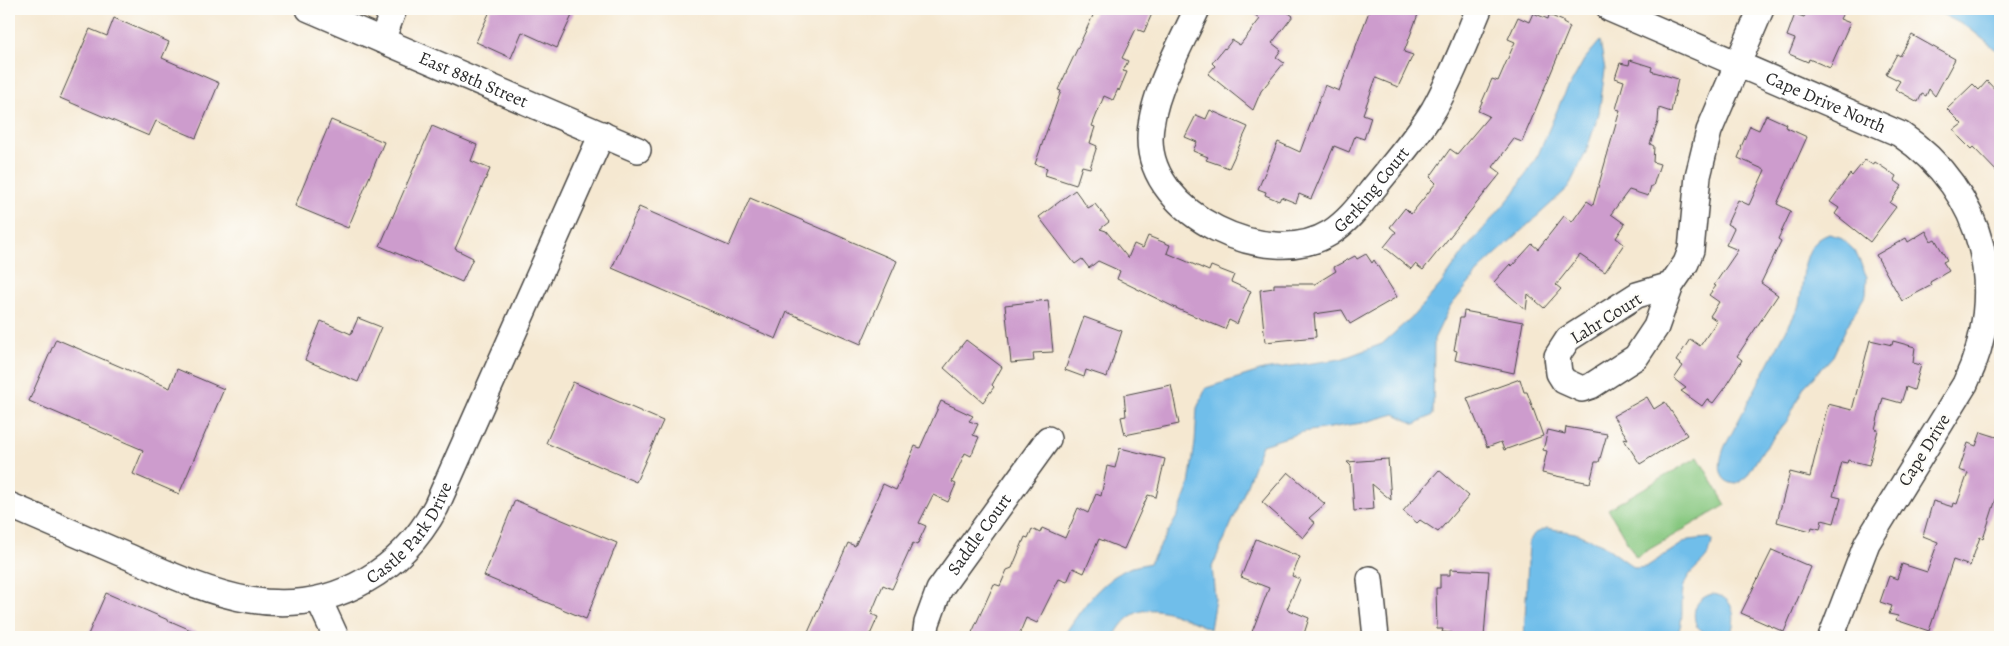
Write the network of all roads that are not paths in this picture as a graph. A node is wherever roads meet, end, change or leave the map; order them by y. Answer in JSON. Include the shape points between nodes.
{"nodes":[{"id":1,"x":309,"y":9,"type":"edge"},
{"id":2,"x":394,"y":9,"type":"edge"},
{"id":3,"x":1197,"y":9,"type":"edge"},
{"id":4,"x":1479,"y":9,"type":"edge"},
{"id":5,"x":1610,"y":9,"type":"edge"},
{"id":6,"x":1761,"y":9,"type":"edge"},
{"id":7,"x":382,"y":40,"type":"junction"},
{"id":8,"x":1738,"y":63,"type":"junction"},
{"id":9,"x":602,"y":134,"type":"junction"},
{"id":10,"x":638,"y":150,"type":"dead end"},
{"id":11,"x":1993,"y":255,"type":"edge"},
{"id":12,"x":1671,"y":285,"type":"junction"},
{"id":13,"x":1048,"y":439,"type":"dead end"},
{"id":14,"x":9,"y":505,"type":"edge"},
{"id":15,"x":1370,"y":579,"type":"dead end"},
{"id":16,"x":319,"y":600,"type":"junction"},
{"id":17,"x":336,"y":637,"type":"edge"},
{"id":18,"x":925,"y":637,"type":"edge"},
{"id":19,"x":1376,"y":637,"type":"edge"},
{"id":20,"x":1830,"y":637,"type":"edge"}],
"edges":[{"from":1,"to":7,"type":"street","name":"East 88th Street"},
{"from":2,"to":7,"type":"street"},
{"from":3,"to":4,"type":"street","name":"Gerking Court","via":[[1156,102],[1150,141],[1156,170],[1168,192],[1181,206],[1207,223],[1252,242],[1272,246],[1296,246],[1313,241],[1336,229],[1354,212],[1426,122],[1448,81]]},
{"from":5,"to":8,"type":"street","name":"Cape Drive North"},
{"from":6,"to":8,"type":"street","name":"Lahr Court"},
{"from":7,"to":9,"type":"street","name":"East 88th Street"},
{"from":8,"to":11,"type":"street","name":"Cape Drive North","via":[[1883,126],[1916,145],[1944,171],[1962,194]]},
{"from":8,"to":12,"type":"street","name":"Lahr Court","via":[[1712,123],[1701,160],[1691,250]]},
{"from":9,"to":10,"type":"street","name":"East 88th Street"},
{"from":9,"to":16,"type":"street","name":"Castle Park Drive","via":[[431,517],[408,547],[379,572],[337,595]]},
{"from":11,"to":20,"type":"street","name":"Cape Drive","via":[[1988,312],[1977,358],[1965,384],[1867,543]]},
{"from":12,"to":12,"type":"street","name":"Lahr Court","via":[[1637,295],[1568,339],[1557,356],[1558,373],[1564,381],[1582,389],[1591,386],[1636,356],[1661,318]]},
{"from":13,"to":18,"type":"street","name":"Saddle Court","via":[[939,590],[926,623]]},
{"from":14,"to":16,"type":"street","name":"Castle Park Drive","via":[[214,591],[289,604]]},
{"from":15,"to":19,"type":"street"},
{"from":16,"to":17,"type":"street"}]}
